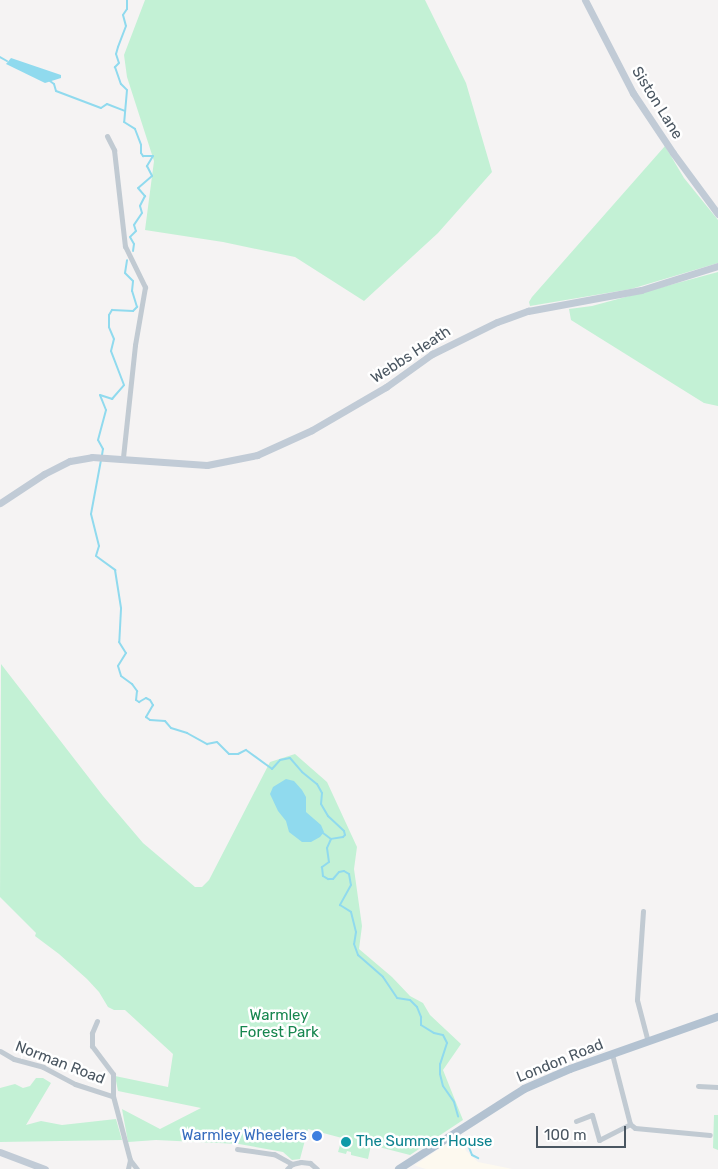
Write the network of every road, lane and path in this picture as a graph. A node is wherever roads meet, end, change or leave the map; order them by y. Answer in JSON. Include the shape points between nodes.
{"nodes":[{"id":1,"x":585,"y":0,"type":"edge"},
{"id":2,"x":108,"y":136,"type":"dead end"},
{"id":3,"x":718,"y":214,"type":"edge"},
{"id":4,"x":718,"y":266,"type":"edge"},
{"id":5,"x":123,"y":458,"type":"junction"},
{"id":6,"x":0,"y":503,"type":"edge"},
{"id":7,"x":643,"y":911,"type":"dead end"},
{"id":8,"x":718,"y":1017,"type":"edge"},
{"id":9,"x":97,"y":1021,"type":"dead end"},
{"id":10,"x":648,"y":1042,"type":"junction"},
{"id":11,"x":0,"y":1051,"type":"edge"},
{"id":12,"x":612,"y":1054,"type":"junction"},
{"id":13,"x":698,"y":1086,"type":"dead end"},
{"id":14,"x":718,"y":1087,"type":"edge"},
{"id":15,"x":113,"y":1093,"type":"junction"},
{"id":16,"x":576,"y":1121,"type":"dead end"},
{"id":17,"x":630,"y":1124,"type":"junction"},
{"id":18,"x":710,"y":1135,"type":"dead end"},
{"id":19,"x":237,"y":1149,"type":"dead end"},
{"id":20,"x":0,"y":1152,"type":"edge"},
{"id":21,"x":130,"y":1160,"type":"junction"},
{"id":22,"x":292,"y":1164,"type":"junction"},
{"id":23,"x":45,"y":1169,"type":"edge"},
{"id":24,"x":128,"y":1169,"type":"edge"},
{"id":25,"x":137,"y":1169,"type":"edge"},
{"id":26,"x":287,"y":1169,"type":"edge"},
{"id":27,"x":317,"y":1169,"type":"edge"},
{"id":28,"x":399,"y":1169,"type":"edge"}],
"edges":[{"from":1,"to":3,"type":"street","name":"Siston Lane","via":[[633,93]]},
{"from":2,"to":5,"type":"street","via":[[114,150],[125,246],[145,287],[135,345]]},
{"from":4,"to":5,"type":"street","name":"Webbs Heath","via":[[641,290],[528,311],[497,322],[432,354],[386,387],[312,430],[257,455],[207,465]]},
{"from":5,"to":6,"type":"street","name":"Webbs Heath","via":[[104,456],[70,462],[44,474]]},
{"from":7,"to":10,"type":"street","via":[[638,1000]]},
{"from":8,"to":10,"type":"main road","name":"London Road"},
{"from":9,"to":15,"type":"street","name":"Norman Road","via":[[92,1033],[92,1046],[113,1074]]},
{"from":10,"to":12,"type":"main road","name":"London Road"},
{"from":11,"to":15,"type":"street","name":"Norman Road","via":[[14,1059],[43,1067],[75,1084]]},
{"from":12,"to":17,"type":"street"},
{"from":12,"to":28,"type":"main road","name":"London Road","via":[[524,1090]]},
{"from":13,"to":14,"type":"street"},
{"from":15,"to":21,"type":"street","name":"Norman Road"},
{"from":16,"to":17,"type":"street","via":[[592,1115],[599,1140]]},
{"from":17,"to":18,"type":"street","via":[[635,1128]]},
{"from":19,"to":22,"type":"street","via":[[274,1154]]},
{"from":20,"to":23,"type":"street"},
{"from":21,"to":24,"type":"street","name":"Norman Road"},
{"from":21,"to":25,"type":"street","name":"Norman Road"},
{"from":22,"to":26,"type":"street"},
{"from":22,"to":27,"type":"street","via":[[310,1163]]}]}
